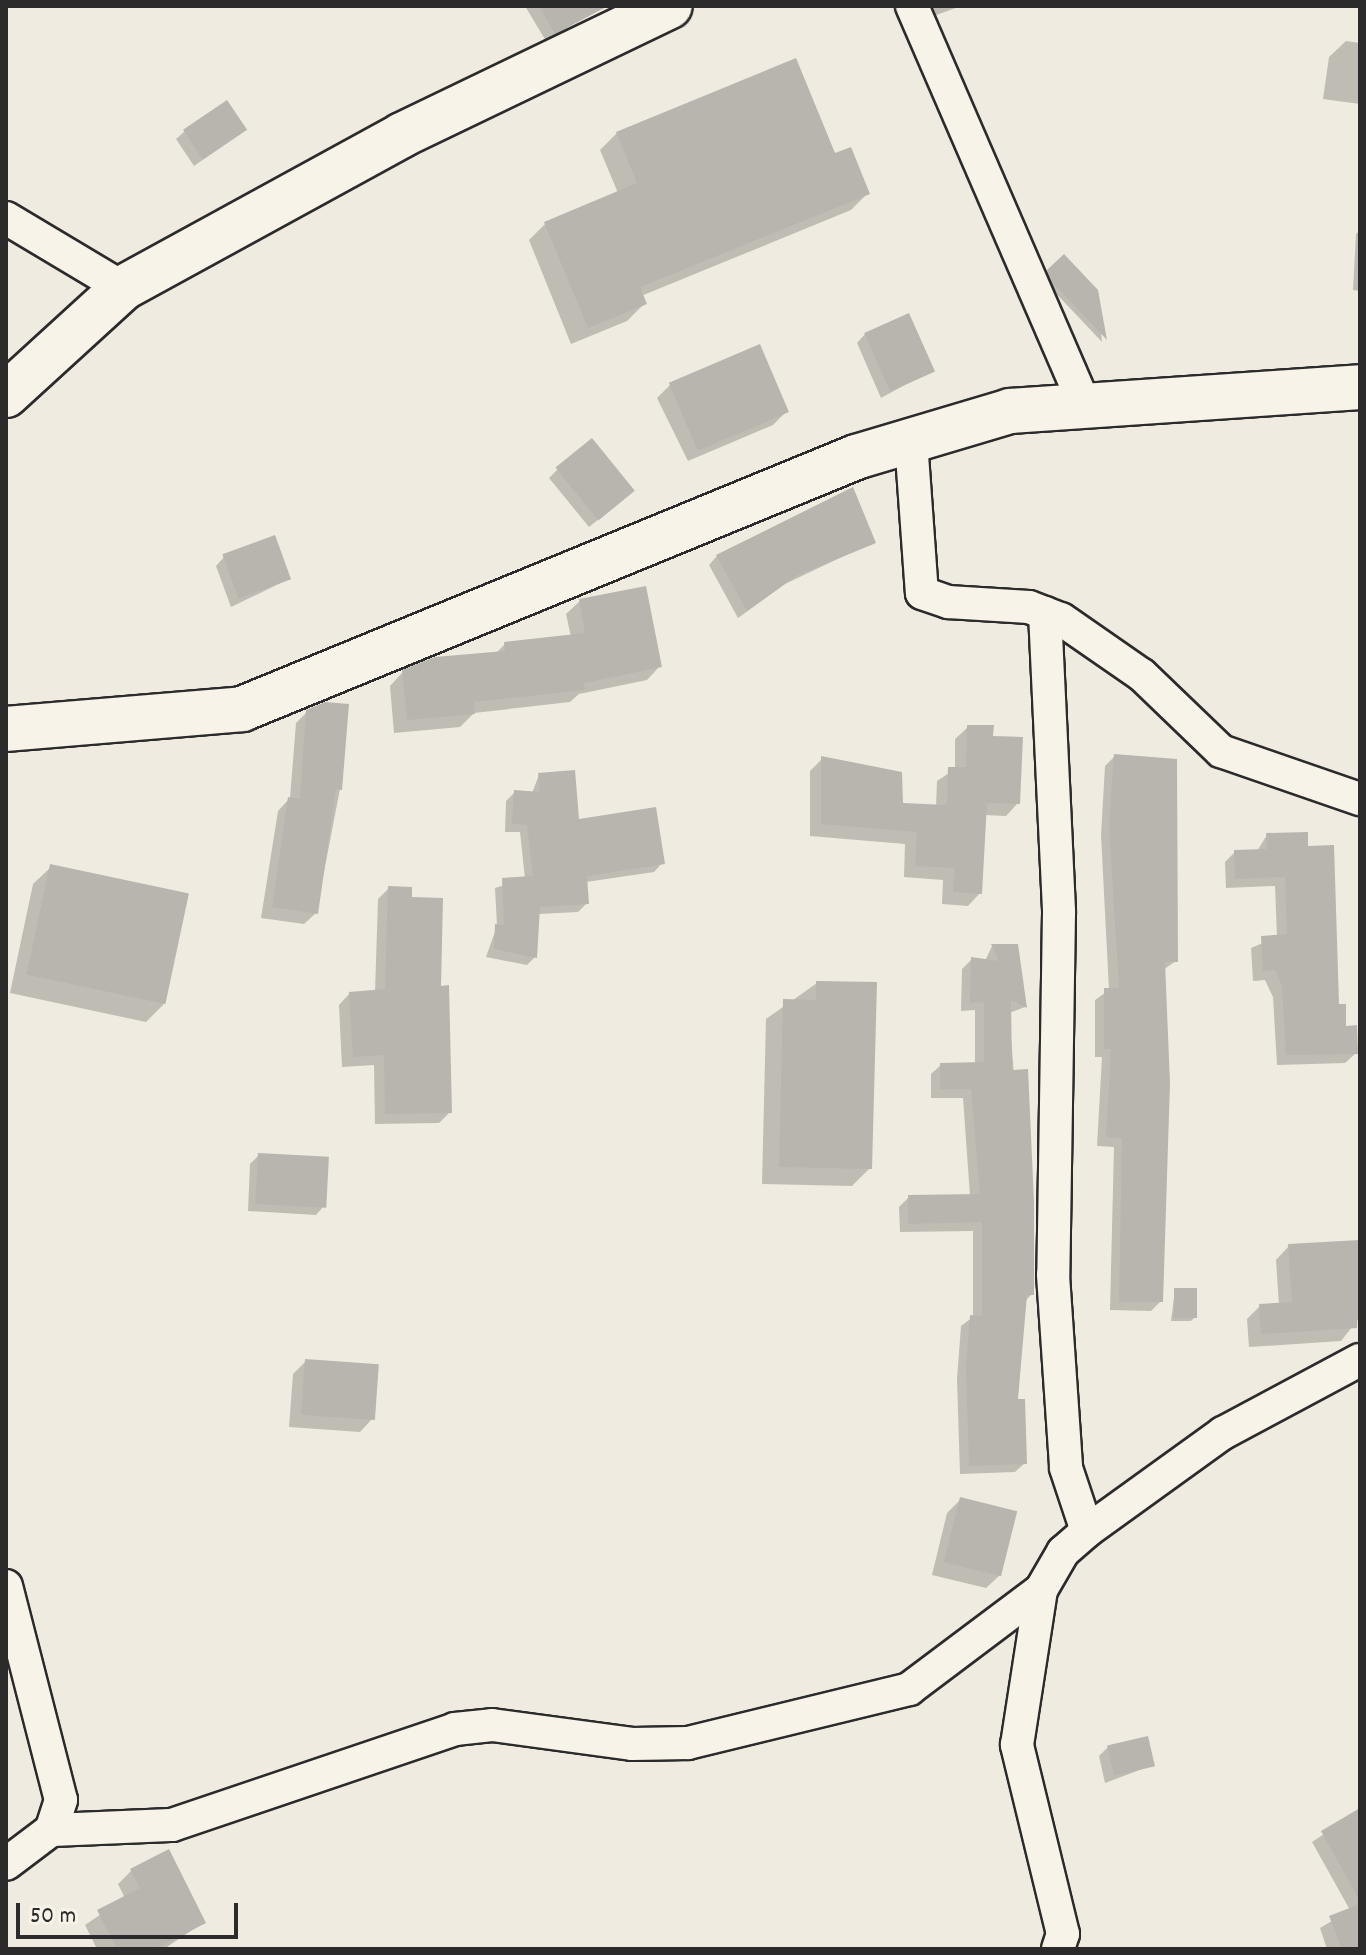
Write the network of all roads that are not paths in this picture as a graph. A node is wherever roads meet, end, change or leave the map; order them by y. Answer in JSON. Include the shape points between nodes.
{"nodes":[{"id":1,"x":670,"y":6,"type":"edge"},
{"id":2,"x":912,"y":6,"type":"edge"},
{"id":3,"x":6,"y":218,"type":"edge"},
{"id":4,"x":123,"y":288,"type":"junction"},
{"id":5,"x":1360,"y":387,"type":"edge"},
{"id":6,"x":6,"y":395,"type":"edge"},
{"id":7,"x":1084,"y":404,"type":"junction"},
{"id":8,"x":911,"y":441,"type":"junction"},
{"id":9,"x":1045,"y":613,"type":"junction"},
{"id":10,"x":6,"y":729,"type":"edge"},
{"id":11,"x":1360,"y":799,"type":"edge"},
{"id":12,"x":1360,"y":1360,"type":"edge"},
{"id":13,"x":1087,"y":1531,"type":"junction"},
{"id":14,"x":6,"y":1586,"type":"edge"},
{"id":15,"x":1041,"y":1590,"type":"junction"},
{"id":16,"x":51,"y":1830,"type":"junction"},
{"id":17,"x":6,"y":1864,"type":"edge"},
{"id":18,"x":1058,"y":1949,"type":"edge"}],
"edges":[{"from":1,"to":4,"type":"street","via":[[402,135]]},
{"from":2,"to":7,"type":"street"},
{"from":3,"to":4,"type":"street"},
{"from":4,"to":6,"type":"street"},
{"from":5,"to":7,"type":"street"},
{"from":7,"to":8,"type":"street","via":[[1010,411]]},
{"from":8,"to":9,"type":"street","via":[[922,593]]},
{"from":8,"to":10,"type":"street","via":[[242,709]]},
{"from":9,"to":11,"type":"street","via":[[1142,675],[1221,751],[1329,783]]},
{"from":9,"to":13,"type":"street","via":[[1059,913],[1053,1275],[1066,1468]]},
{"from":12,"to":13,"type":"street","via":[[1223,1433]]},
{"from":13,"to":15,"type":"street","via":[[1063,1552]]},
{"from":14,"to":16,"type":"street","via":[[61,1800]]},
{"from":15,"to":16,"type":"street","via":[[909,1689],[688,1743],[632,1744],[492,1725],[455,1729],[172,1825]]},
{"from":15,"to":18,"type":"street","via":[[1017,1745],[1063,1934]]},
{"from":16,"to":17,"type":"street"}]}
